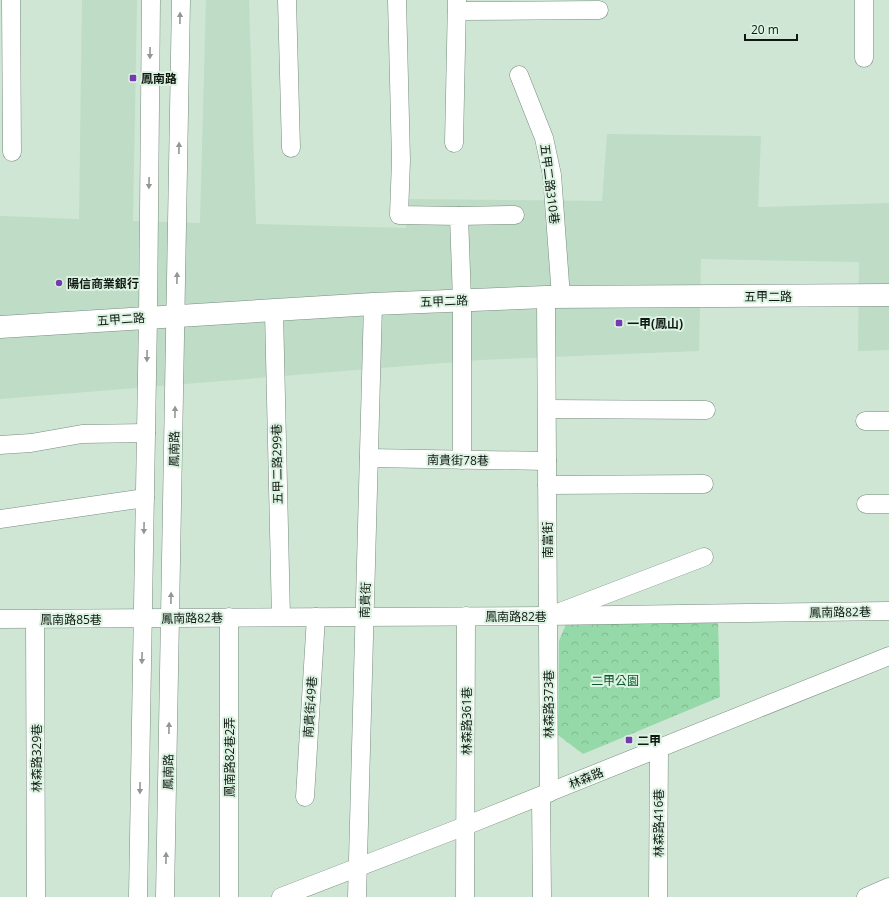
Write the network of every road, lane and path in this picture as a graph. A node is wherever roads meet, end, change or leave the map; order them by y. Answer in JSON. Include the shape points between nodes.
{"nodes":[{"id":1,"x":11,"y":0,"type":"edge"},
{"id":2,"x":151,"y":0,"type":"edge"},
{"id":3,"x":180,"y":0,"type":"edge"},
{"id":4,"x":287,"y":0,"type":"edge"},
{"id":5,"x":397,"y":0,"type":"edge"},
{"id":6,"x":864,"y":0,"type":"edge"},
{"id":7,"x":457,"y":5,"type":"edge"},
{"id":8,"x":599,"y":10,"type":"dead end"},
{"id":9,"x":864,"y":58,"type":"dead end"},
{"id":10,"x":519,"y":75,"type":"dead end"},
{"id":11,"x":454,"y":143,"type":"dead end"},
{"id":12,"x":290,"y":148,"type":"dead end"},
{"id":13,"x":12,"y":152,"type":"dead end"},
{"id":14,"x":515,"y":215,"type":"dead end"},
{"id":15,"x":459,"y":216,"type":"junction"},
{"id":16,"x":889,"y":295,"type":"edge"},
{"id":17,"x":554,"y":297,"type":"junction"},
{"id":18,"x":462,"y":300,"type":"junction"},
{"id":19,"x":373,"y":304,"type":"junction"},
{"id":20,"x":274,"y":311,"type":"junction"},
{"id":21,"x":148,"y":317,"type":"junction"},
{"id":22,"x":176,"y":317,"type":"junction"},
{"id":23,"x":0,"y":327,"type":"edge"},
{"id":24,"x":547,"y":409,"type":"junction"},
{"id":25,"x":706,"y":410,"type":"dead end"},
{"id":26,"x":865,"y":421,"type":"dead end"},
{"id":27,"x":889,"y":421,"type":"edge"},
{"id":28,"x":146,"y":433,"type":"junction"},
{"id":29,"x":0,"y":445,"type":"edge"},
{"id":30,"x":369,"y":458,"type":"junction"},
{"id":31,"x":462,"y":460,"type":"junction"},
{"id":32,"x":547,"y":461,"type":"junction"},
{"id":33,"x":704,"y":484,"type":"dead end"},
{"id":34,"x":547,"y":485,"type":"junction"},
{"id":35,"x":145,"y":498,"type":"junction"},
{"id":36,"x":866,"y":504,"type":"dead end"},
{"id":37,"x":889,"y":504,"type":"edge"},
{"id":38,"x":0,"y":519,"type":"edge"},
{"id":39,"x":704,"y":557,"type":"dead end"},
{"id":40,"x":889,"y":611,"type":"edge"},
{"id":41,"x":365,"y":616,"type":"junction"},
{"id":42,"x":466,"y":616,"type":"junction"},
{"id":43,"x":548,"y":616,"type":"junction"},
{"id":44,"x":229,"y":617,"type":"junction"},
{"id":45,"x":281,"y":617,"type":"junction"},
{"id":46,"x":316,"y":617,"type":"junction"},
{"id":47,"x":142,"y":618,"type":"junction"},
{"id":48,"x":171,"y":618,"type":"junction"},
{"id":49,"x":0,"y":619,"type":"edge"},
{"id":50,"x":35,"y":619,"type":"junction"},
{"id":51,"x":889,"y":656,"type":"edge"},
{"id":52,"x":659,"y":749,"type":"junction"},
{"id":53,"x":545,"y":794,"type":"junction"},
{"id":54,"x":304,"y":797,"type":"dead end"},
{"id":55,"x":465,"y":826,"type":"junction"},
{"id":56,"x":358,"y":868,"type":"junction"},
{"id":57,"x":889,"y":887,"type":"edge"},
{"id":58,"x":36,"y":897,"type":"edge"},
{"id":59,"x":138,"y":897,"type":"edge"},
{"id":60,"x":166,"y":897,"type":"edge"},
{"id":61,"x":229,"y":897,"type":"edge"},
{"id":62,"x":281,"y":897,"type":"edge"},
{"id":63,"x":357,"y":897,"type":"edge"},
{"id":64,"x":466,"y":897,"type":"edge"},
{"id":65,"x":542,"y":897,"type":"edge"},
{"id":66,"x":658,"y":897,"type":"edge"},
{"id":67,"x":866,"y":897,"type":"edge"}],
"edges":[{"from":1,"to":13,"type":"street"},
{"from":2,"to":21,"type":"street","one_way":true},
{"from":22,"to":3,"type":"street","name":"鳳南路","one_way":true},
{"from":4,"to":12,"type":"street"},
{"from":5,"to":15,"type":"street","via":[[401,160],[399,215]]},
{"from":6,"to":9,"type":"street"},
{"from":7,"to":8,"type":"street"},
{"from":7,"to":11,"type":"street"},
{"from":10,"to":17,"type":"street","name":"五甲二路310巷","via":[[546,146],[552,176]]},
{"from":14,"to":15,"type":"street"},
{"from":15,"to":18,"type":"street"},
{"from":16,"to":17,"type":"main road","name":"五甲二路"},
{"from":17,"to":18,"type":"main road","name":"五甲二路"},
{"from":17,"to":24,"type":"street","name":"南富街"},
{"from":18,"to":19,"type":"main road","name":"五甲二路"},
{"from":18,"to":31,"type":"street"},
{"from":19,"to":20,"type":"main road","name":"五甲二路"},
{"from":19,"to":30,"type":"street","name":"南貴街"},
{"from":20,"to":22,"type":"main road","name":"五甲二路"},
{"from":20,"to":45,"type":"street","name":"五甲二路299巷"},
{"from":21,"to":22,"type":"main road","name":"五甲二路"},
{"from":21,"to":23,"type":"main road","name":"五甲二路"},
{"from":21,"to":28,"type":"street","one_way":true},
{"from":48,"to":22,"type":"street","name":"鳳南路","one_way":true},
{"from":24,"to":25,"type":"street"},
{"from":24,"to":32,"type":"street","name":"南富街"},
{"from":26,"to":27,"type":"street"},
{"from":28,"to":29,"type":"street","via":[[82,434],[31,443]]},
{"from":28,"to":35,"type":"street"},
{"from":30,"to":31,"type":"street","name":"南貴街78巷"},
{"from":30,"to":41,"type":"street","name":"南貴街"},
{"from":31,"to":32,"type":"street","name":"南貴街78巷"},
{"from":32,"to":34,"type":"street","name":"南富街"},
{"from":33,"to":34,"type":"street"},
{"from":34,"to":43,"type":"street","name":"南富街"},
{"from":35,"to":38,"type":"street"},
{"from":35,"to":47,"type":"street","one_way":true},
{"from":36,"to":37,"type":"street"},
{"from":39,"to":43,"type":"street"},
{"from":40,"to":43,"type":"street","name":"鳳南路82巷"},
{"from":41,"to":42,"type":"street","name":"鳳南路82巷"},
{"from":41,"to":46,"type":"street","name":"鳳南路82巷"},
{"from":41,"to":56,"type":"street","name":"南貴街"},
{"from":42,"to":43,"type":"street","name":"鳳南路82巷"},
{"from":42,"to":55,"type":"street","name":"林森路361巷"},
{"from":43,"to":53,"type":"street","name":"林森路373巷"},
{"from":44,"to":45,"type":"street","name":"鳳南路82巷"},
{"from":44,"to":48,"type":"street","name":"鳳南路82巷"},
{"from":44,"to":61,"type":"street","name":"鳳南路82巷2弄"},
{"from":45,"to":46,"type":"street","name":"鳳南路82巷"},
{"from":46,"to":54,"type":"street","name":"南貴街49巷"},
{"from":47,"to":48,"type":"street","name":"鳳南路82巷"},
{"from":47,"to":50,"type":"street","name":"鳳南路85巷"},
{"from":47,"to":59,"type":"street","one_way":true},
{"from":60,"to":48,"type":"street","name":"鳳南路","one_way":true},
{"from":49,"to":50,"type":"street","name":"鳳南路85巷"},
{"from":50,"to":58,"type":"street","name":"林森路329巷"},
{"from":51,"to":52,"type":"street","name":"林森路"},
{"from":52,"to":53,"type":"street","name":"林森路"},
{"from":52,"to":66,"type":"street","name":"林森路416巷"},
{"from":53,"to":55,"type":"street","name":"林森路"},
{"from":53,"to":65,"type":"street","name":"林森路373巷"},
{"from":55,"to":56,"type":"street","name":"林森路"},
{"from":55,"to":64,"type":"street","name":"林森路361巷"},
{"from":56,"to":62,"type":"street","name":"林森路"},
{"from":56,"to":63,"type":"street","name":"南貴街"},
{"from":57,"to":67,"type":"street"}]}
